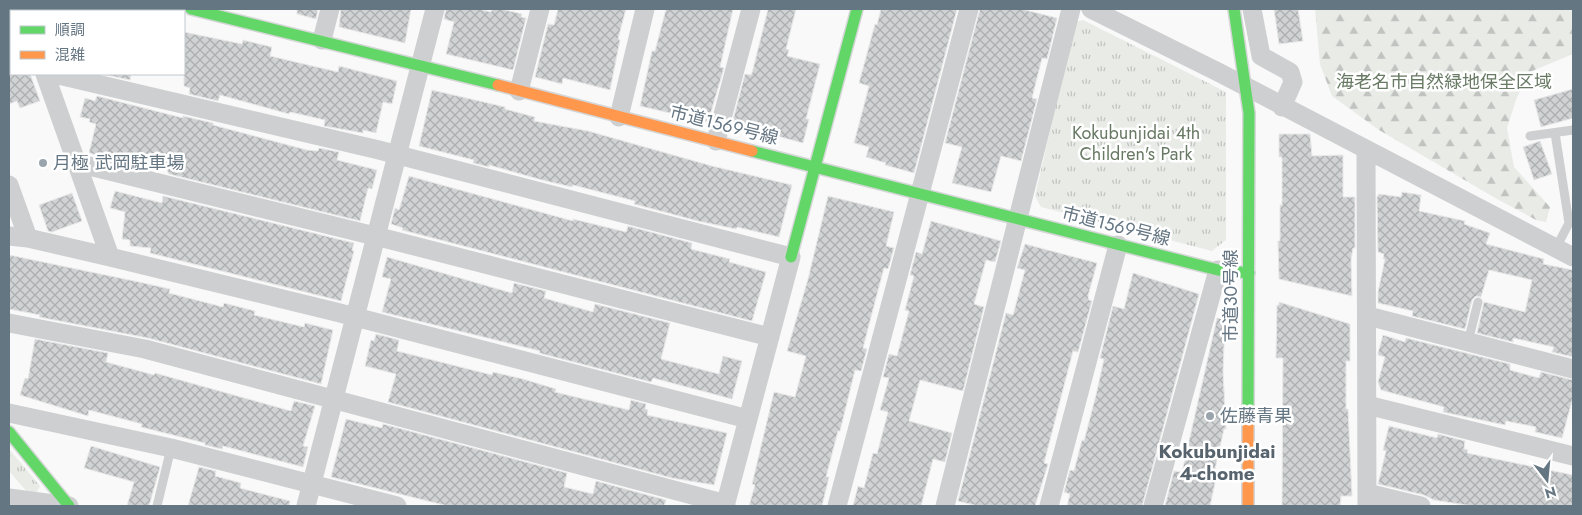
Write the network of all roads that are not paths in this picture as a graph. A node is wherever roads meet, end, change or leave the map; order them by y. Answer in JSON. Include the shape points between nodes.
{"nodes":[{"id":1,"x":191,"y":9,"type":"edge"},
{"id":2,"x":330,"y":9,"type":"edge"},
{"id":3,"x":435,"y":9,"type":"edge"},
{"id":4,"x":540,"y":9,"type":"edge"},
{"id":5,"x":645,"y":9,"type":"edge"},
{"id":6,"x":751,"y":9,"type":"edge"},
{"id":7,"x":857,"y":9,"type":"edge"},
{"id":8,"x":969,"y":9,"type":"edge"},
{"id":9,"x":1072,"y":9,"type":"edge"},
{"id":10,"x":1091,"y":9,"type":"edge"},
{"id":11,"x":1234,"y":9,"type":"edge"},
{"id":12,"x":1252,"y":9,"type":"edge"},
{"id":13,"x":223,"y":12,"type":"edge"},
{"id":14,"x":322,"y":40,"type":"junction"},
{"id":15,"x":420,"y":65,"type":"junction"},
{"id":16,"x":45,"y":75,"type":"edge"},
{"id":17,"x":58,"y":75,"type":"edge"},
{"id":18,"x":1245,"y":86,"type":"junction"},
{"id":19,"x":519,"y":91,"type":"junction"},
{"id":20,"x":1282,"y":107,"type":"junction"},
{"id":21,"x":619,"y":117,"type":"junction"},
{"id":22,"x":1573,"y":130,"type":"edge"},
{"id":23,"x":1555,"y":133,"type":"junction"},
{"id":24,"x":1530,"y":136,"type":"dead end"},
{"id":25,"x":716,"y":141,"type":"junction"},
{"id":26,"x":1366,"y":150,"type":"junction"},
{"id":27,"x":396,"y":155,"type":"junction"},
{"id":28,"x":77,"y":163,"type":"junction"},
{"id":29,"x":815,"y":166,"type":"junction"},
{"id":30,"x":9,"y":185,"type":"edge"},
{"id":31,"x":920,"y":194,"type":"junction"},
{"id":32,"x":1019,"y":220,"type":"junction"},
{"id":33,"x":9,"y":236,"type":"edge"},
{"id":34,"x":374,"y":236,"type":"junction"},
{"id":35,"x":28,"y":238,"type":"junction"},
{"id":36,"x":1118,"y":245,"type":"junction"},
{"id":37,"x":1556,"y":248,"type":"junction"},
{"id":38,"x":110,"y":257,"type":"junction"},
{"id":39,"x":791,"y":257,"type":"junction"},
{"id":40,"x":1573,"y":257,"type":"edge"},
{"id":41,"x":1218,"y":270,"type":"junction"},
{"id":42,"x":1249,"y":273,"type":"junction"},
{"id":43,"x":1478,"y":302,"type":"dead end"},
{"id":44,"x":353,"y":316,"type":"junction"},
{"id":45,"x":1368,"y":316,"type":"junction"},
{"id":46,"x":9,"y":323,"type":"edge"},
{"id":47,"x":770,"y":337,"type":"junction"},
{"id":48,"x":1468,"y":342,"type":"junction"},
{"id":49,"x":1573,"y":369,"type":"edge"},
{"id":50,"x":332,"y":400,"type":"junction"},
{"id":51,"x":1367,"y":405,"type":"junction"},
{"id":52,"x":9,"y":412,"type":"edge"},
{"id":53,"x":748,"y":419,"type":"junction"},
{"id":54,"x":9,"y":432,"type":"edge"},
{"id":55,"x":171,"y":448,"type":"junction"},
{"id":56,"x":1573,"y":456,"type":"edge"},
{"id":57,"x":312,"y":484,"type":"junction"},
{"id":58,"x":9,"y":498,"type":"edge"},
{"id":59,"x":1367,"y":499,"type":"edge"},
{"id":60,"x":726,"y":505,"type":"edge"},
{"id":61,"x":69,"y":506,"type":"edge"},
{"id":62,"x":157,"y":506,"type":"edge"},
{"id":63,"x":306,"y":506,"type":"edge"},
{"id":64,"x":397,"y":506,"type":"edge"},
{"id":65,"x":837,"y":506,"type":"edge"},
{"id":66,"x":944,"y":506,"type":"edge"},
{"id":67,"x":1049,"y":506,"type":"edge"},
{"id":68,"x":1154,"y":506,"type":"edge"},
{"id":69,"x":1248,"y":506,"type":"edge"},
{"id":70,"x":1421,"y":506,"type":"edge"}],
"edges":[{"from":1,"to":13,"type":"street","name":"市道1569号線"},
{"from":2,"to":14,"type":"street"},
{"from":3,"to":15,"type":"street"},
{"from":4,"to":19,"type":"street"},
{"from":5,"to":21,"type":"street"},
{"from":6,"to":25,"type":"street"},
{"from":7,"to":29,"type":"street"},
{"from":8,"to":31,"type":"street"},
{"from":9,"to":32,"type":"street"},
{"from":10,"to":18,"type":"street"},
{"from":11,"to":18,"type":"street","name":"市道30号線"},
{"from":12,"to":20,"type":"street","via":[[1261,56],[1290,72],[1293,82]]},
{"from":13,"to":14,"type":"street","name":"市道1569号線"},
{"from":14,"to":15,"type":"street","name":"市道1569号線"},
{"from":15,"to":19,"type":"street","name":"市道1569号線"},
{"from":15,"to":27,"type":"street"},
{"from":16,"to":28,"type":"street"},
{"from":17,"to":27,"type":"street"},
{"from":18,"to":20,"type":"street"},
{"from":18,"to":42,"type":"street","name":"市道30号線","via":[[1249,113]]},
{"from":19,"to":21,"type":"street","name":"市道1569号線"},
{"from":20,"to":26,"type":"street"},
{"from":21,"to":25,"type":"street","name":"市道1569号線"},
{"from":22,"to":23,"type":"lane"},
{"from":23,"to":24,"type":"lane"},
{"from":23,"to":37,"type":"lane","via":[[1569,223]]},
{"from":25,"to":29,"type":"street","name":"市道1569号線"},
{"from":26,"to":37,"type":"street"},
{"from":26,"to":45,"type":"street"},
{"from":27,"to":34,"type":"street"},
{"from":27,"to":39,"type":"street"},
{"from":28,"to":34,"type":"street"},
{"from":28,"to":38,"type":"street"},
{"from":29,"to":31,"type":"street","name":"市道1569号線"},
{"from":29,"to":39,"type":"street"},
{"from":30,"to":35,"type":"street"},
{"from":31,"to":32,"type":"street","name":"市道1569号線"},
{"from":31,"to":65,"type":"street"},
{"from":32,"to":36,"type":"street","name":"市道1569号線"},
{"from":32,"to":66,"type":"street"},
{"from":33,"to":35,"type":"street"},
{"from":34,"to":44,"type":"street"},
{"from":34,"to":47,"type":"street"},
{"from":35,"to":38,"type":"street"},
{"from":36,"to":41,"type":"street","name":"市道1569号線"},
{"from":36,"to":67,"type":"street"},
{"from":37,"to":40,"type":"street"},
{"from":38,"to":44,"type":"street"},
{"from":39,"to":47,"type":"street"},
{"from":41,"to":42,"type":"street","name":"市道1569号線"},
{"from":41,"to":68,"type":"street"},
{"from":42,"to":69,"type":"street","name":"市道30号線"},
{"from":43,"to":48,"type":"lane"},
{"from":44,"to":50,"type":"street"},
{"from":44,"to":53,"type":"street"},
{"from":45,"to":48,"type":"street"},
{"from":45,"to":51,"type":"street"},
{"from":46,"to":50,"type":"street","via":[[145,349]]},
{"from":47,"to":53,"type":"street"},
{"from":48,"to":49,"type":"street"},
{"from":50,"to":57,"type":"street"},
{"from":50,"to":60,"type":"street"},
{"from":51,"to":56,"type":"street"},
{"from":51,"to":59,"type":"street"},
{"from":52,"to":55,"type":"street"},
{"from":53,"to":60,"type":"street"},
{"from":54,"to":61,"type":"street"},
{"from":55,"to":57,"type":"street"},
{"from":55,"to":62,"type":"lane"},
{"from":57,"to":63,"type":"street"},
{"from":57,"to":64,"type":"street"},
{"from":58,"to":61,"type":"street"},
{"from":59,"to":70,"type":"street"}]}
